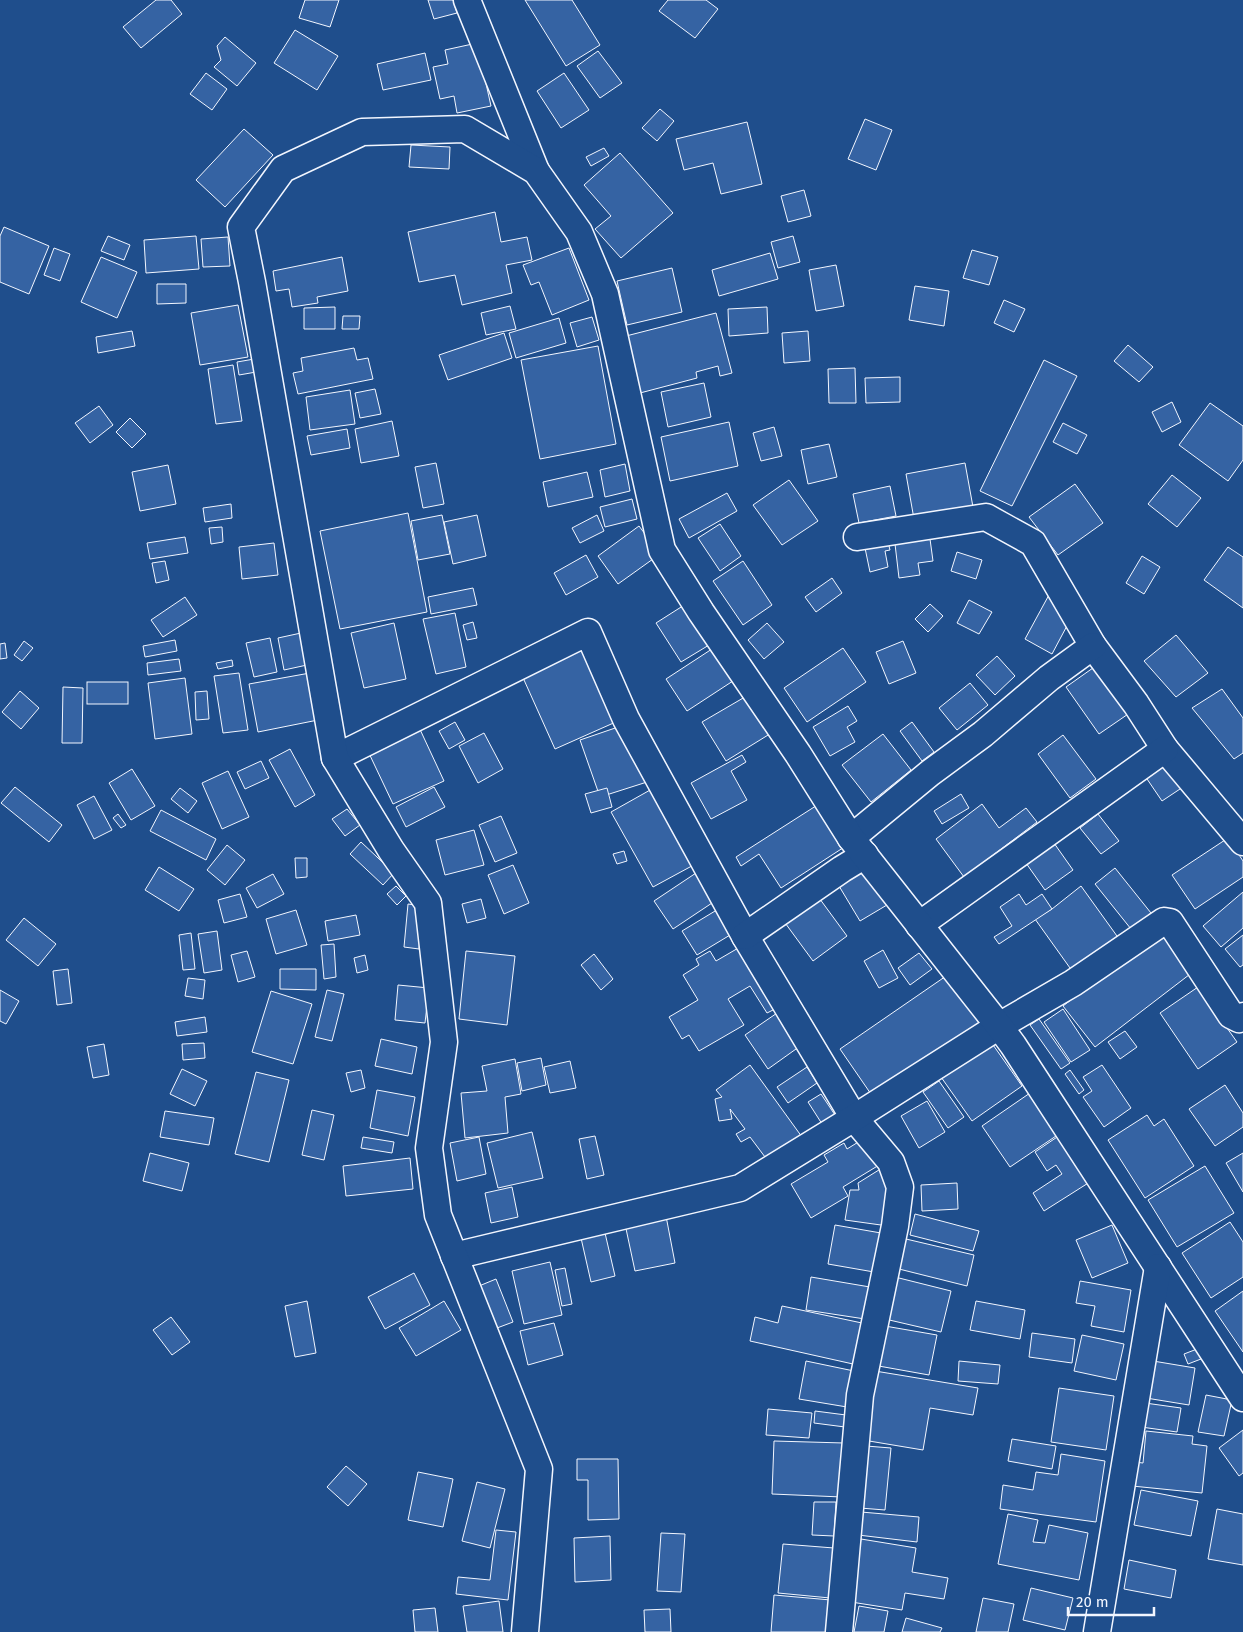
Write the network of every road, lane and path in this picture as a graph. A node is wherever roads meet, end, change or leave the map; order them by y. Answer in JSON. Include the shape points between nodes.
{"nodes":[{"id":1,"x":467,"y":0,"type":"edge"},
{"id":2,"x":536,"y":171,"type":"junction"},
{"id":3,"x":857,"y":537,"type":"dead end"},
{"id":4,"x":1092,"y":646,"type":"junction"},
{"id":5,"x":1165,"y":749,"type":"junction"},
{"id":6,"x":335,"y":758,"type":"junction"},
{"id":7,"x":1243,"y":842,"type":"edge"},
{"id":8,"x":858,"y":847,"type":"junction"},
{"id":9,"x":919,"y":924,"type":"junction"},
{"id":10,"x":745,"y":936,"type":"junction"},
{"id":11,"x":1243,"y":1016,"type":"edge"},
{"id":12,"x":999,"y":1026,"type":"junction"},
{"id":13,"x":854,"y":1118,"type":"junction"},
{"id":14,"x":454,"y":1256,"type":"junction"},
{"id":15,"x":1158,"y":1267,"type":"junction"},
{"id":16,"x":1243,"y":1398,"type":"edge"},
{"id":17,"x":525,"y":1632,"type":"edge"},
{"id":18,"x":839,"y":1632,"type":"edge"},
{"id":19,"x":1097,"y":1632,"type":"edge"}],
"edges":[{"from":1,"to":2,"type":"street"},
{"from":2,"to":6,"type":"street","via":[[465,129],[362,132],[283,169],[241,227]]},
{"from":2,"to":8,"type":"street","via":[[579,232],[605,294],[662,550]]},
{"from":3,"to":4,"type":"street","via":[[986,517],[1033,543]]},
{"from":4,"to":5,"type":"street"},
{"from":4,"to":8,"type":"street","via":[[930,774]]},
{"from":5,"to":7,"type":"street"},
{"from":5,"to":9,"type":"street"},
{"from":6,"to":10,"type":"street","via":[[588,632],[626,719]]},
{"from":6,"to":14,"type":"street","via":[[391,850],[428,903],[444,1042],[429,1148],[438,1215]]},
{"from":8,"to":9,"type":"street"},
{"from":8,"to":10,"type":"street","via":[[842,869]]},
{"from":9,"to":12,"type":"street"},
{"from":10,"to":13,"type":"street"},
{"from":11,"to":12,"type":"street","via":[[1240,1019],[1231,1015],[1170,922],[1164,921],[1073,983]]},
{"from":12,"to":13,"type":"street"},
{"from":12,"to":15,"type":"street"},
{"from":13,"to":14,"type":"street","via":[[740,1188]]},
{"from":13,"to":18,"type":"street","via":[[891,1162],[900,1186],[895,1226],[860,1395]]},
{"from":14,"to":17,"type":"street","via":[[539,1469]]},
{"from":15,"to":16,"type":"street"},
{"from":15,"to":19,"type":"street"}]}
